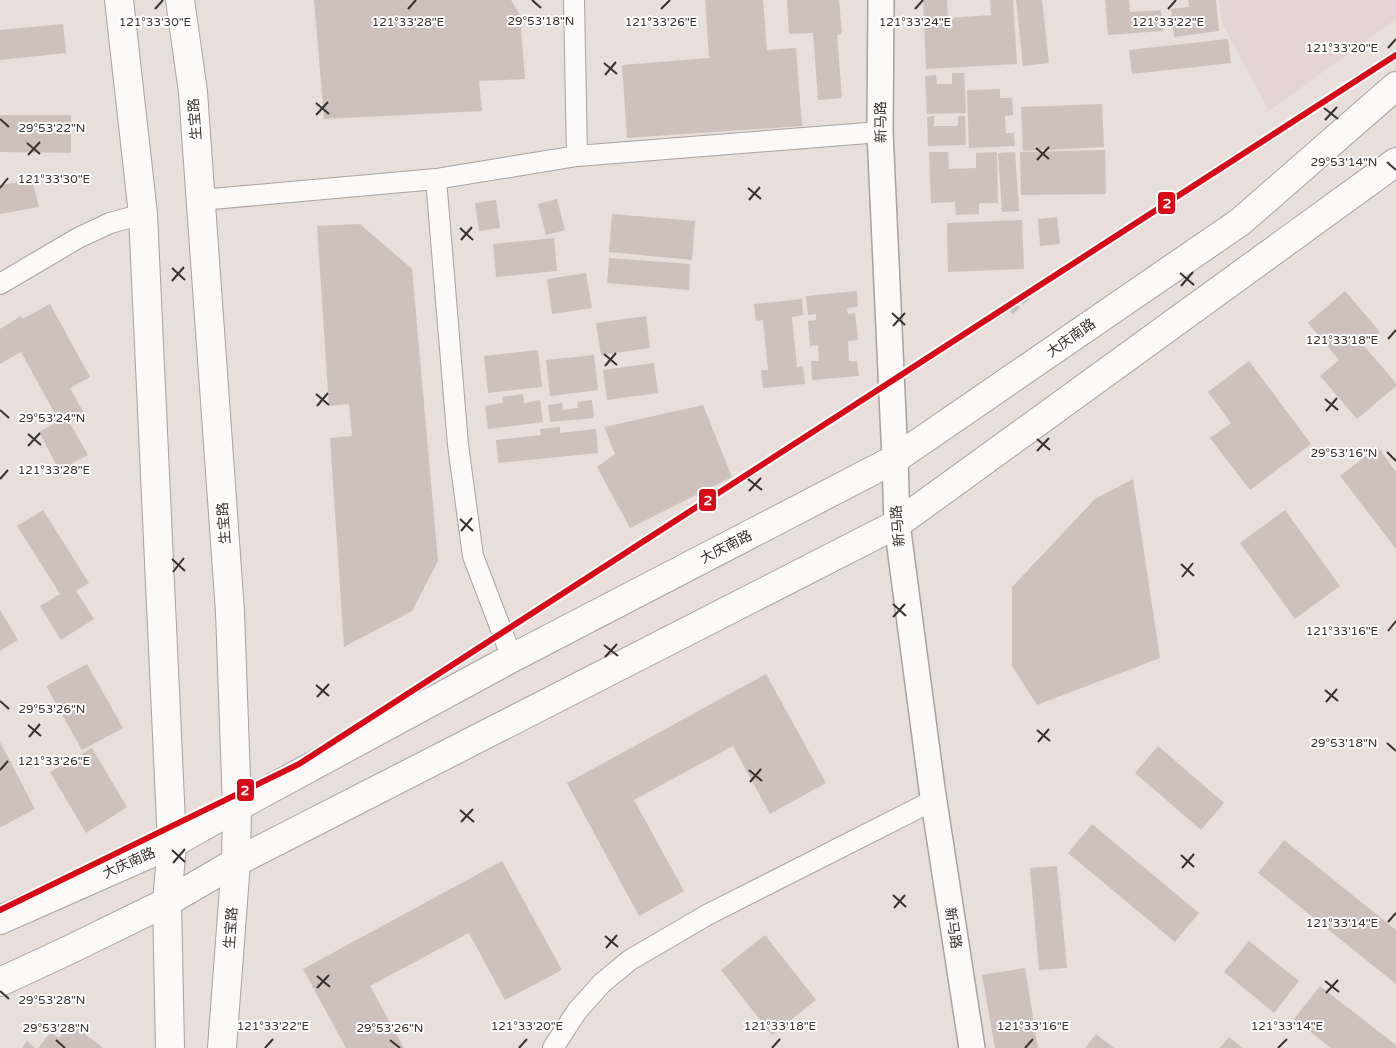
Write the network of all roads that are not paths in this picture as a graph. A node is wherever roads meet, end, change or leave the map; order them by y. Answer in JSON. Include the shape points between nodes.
{"nodes":[{"id":1,"x":119,"y":0,"type":"edge"},
{"id":2,"x":180,"y":0,"type":"edge"},
{"id":3,"x":574,"y":0,"type":"edge"},
{"id":4,"x":880,"y":0,"type":"edge"},
{"id":5,"x":1396,"y":86,"type":"edge"},
{"id":6,"x":880,"y":132,"type":"junction"},
{"id":7,"x":577,"y":156,"type":"junction"},
{"id":8,"x":1396,"y":162,"type":"edge"},
{"id":9,"x":436,"y":179,"type":"junction"},
{"id":10,"x":201,"y":200,"type":"junction"},
{"id":11,"x":143,"y":214,"type":"junction"},
{"id":12,"x":0,"y":284,"type":"edge"},
{"id":13,"x":895,"y":459,"type":"junction"},
{"id":14,"x":897,"y":524,"type":"junction"},
{"id":15,"x":512,"y":658,"type":"junction"},
{"id":16,"x":934,"y":800,"type":"junction"},
{"id":17,"x":237,"y":806,"type":"junction"},
{"id":18,"x":172,"y":844,"type":"junction"},
{"id":19,"x":236,"y":862,"type":"junction"},
{"id":20,"x":166,"y":902,"type":"junction"},
{"id":21,"x":0,"y":920,"type":"edge"},
{"id":22,"x":0,"y":982,"type":"edge"},
{"id":23,"x":170,"y":1048,"type":"edge"},
{"id":24,"x":222,"y":1048,"type":"edge"},
{"id":25,"x":553,"y":1048,"type":"edge"},
{"id":26,"x":972,"y":1048,"type":"edge"}],
"edges":[{"from":1,"to":11,"type":"main road"},
{"from":2,"to":10,"type":"main road","name":"生宝路","via":[[193,92]]},
{"from":3,"to":7,"type":"street"},
{"from":4,"to":6,"type":"street","name":"新马路"},
{"from":5,"to":13,"type":"main road","name":"大庆南路","via":[[1240,222]]},
{"from":6,"to":7,"type":"street"},
{"from":6,"to":13,"type":"street","name":"新马路"},
{"from":7,"to":9,"type":"street"},
{"from":8,"to":14,"type":"main road"},
{"from":9,"to":10,"type":"street"},
{"from":9,"to":15,"type":"street","via":[[458,445],[473,556]]},
{"from":10,"to":17,"type":"main road","name":"生宝路","via":[[230,612]]},
{"from":11,"to":12,"type":"street","via":[[110,223],[78,238]]},
{"from":11,"to":18,"type":"main road"},
{"from":13,"to":14,"type":"street","name":"新马路"},
{"from":13,"to":15,"type":"main road","name":"大庆南路"},
{"from":14,"to":16,"type":"street","name":"新马路"},
{"from":14,"to":19,"type":"main road"},
{"from":15,"to":17,"type":"main road","name":"大庆南路"},
{"from":16,"to":25,"type":"street","via":[[707,915],[630,960],[602,983],[577,1011]]},
{"from":16,"to":26,"type":"street","name":"新马路"},
{"from":17,"to":18,"type":"main road","name":"大庆南路"},
{"from":17,"to":19,"type":"main road","name":"生宝路"},
{"from":18,"to":20,"type":"main road"},
{"from":18,"to":21,"type":"main road","name":"大庆南路"},
{"from":19,"to":20,"type":"main road"},
{"from":19,"to":24,"type":"main road","name":"生宝路"},
{"from":20,"to":22,"type":"main road"},
{"from":20,"to":23,"type":"main road"}]}
